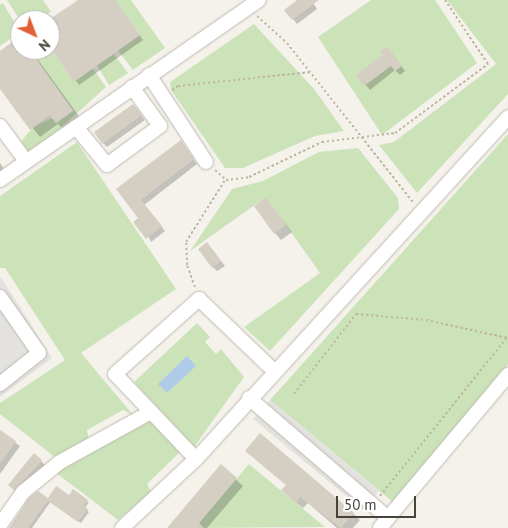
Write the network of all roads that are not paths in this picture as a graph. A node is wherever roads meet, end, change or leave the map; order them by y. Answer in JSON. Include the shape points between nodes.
{"nodes":[{"id":1,"x":253,"y":4,"type":"edge"},
{"id":2,"x":149,"y":75,"type":"junction"},
{"id":3,"x":132,"y":87,"type":"junction"},
{"id":4,"x":508,"y":117,"type":"edge"},
{"id":5,"x":0,"y":126,"type":"edge"},
{"id":6,"x":76,"y":127,"type":"junction"},
{"id":7,"x":26,"y":161,"type":"junction"},
{"id":8,"x":206,"y":162,"type":"road end"},
{"id":9,"x":0,"y":180,"type":"edge"},
{"id":10,"x":0,"y":297,"type":"edge"},
{"id":11,"x":274,"y":371,"type":"junction"},
{"id":12,"x":508,"y":375,"type":"edge"},
{"id":13,"x":0,"y":384,"type":"edge"},
{"id":14,"x":249,"y":398,"type":"junction"},
{"id":15,"x":151,"y":412,"type":"junction"},
{"id":16,"x":196,"y":459,"type":"junction"},
{"id":17,"x":384,"y":523,"type":"edge"},
{"id":18,"x":0,"y":525,"type":"edge"},
{"id":19,"x":122,"y":528,"type":"edge"}],
"edges":[{"from":1,"to":2,"type":"lane"},
{"from":2,"to":3,"type":"lane"},
{"from":2,"to":8,"type":"lane"},
{"from":3,"to":6,"type":"lane"},
{"from":3,"to":6,"type":"lane","via":[[160,126],[107,165]]},
{"from":4,"to":11,"type":"lane"},
{"from":5,"to":7,"type":"lane"},
{"from":6,"to":7,"type":"lane"},
{"from":7,"to":9,"type":"lane"},
{"from":10,"to":13,"type":"lane","via":[[39,353]]},
{"from":11,"to":14,"type":"lane"},
{"from":11,"to":15,"type":"lane","via":[[199,299],[115,374]]},
{"from":12,"to":17,"type":"lane"},
{"from":14,"to":16,"type":"lane"},
{"from":14,"to":17,"type":"lane","via":[[374,505]]},
{"from":15,"to":16,"type":"lane"},
{"from":15,"to":18,"type":"lane","via":[[60,462],[23,492]]},
{"from":16,"to":19,"type":"lane"}]}
